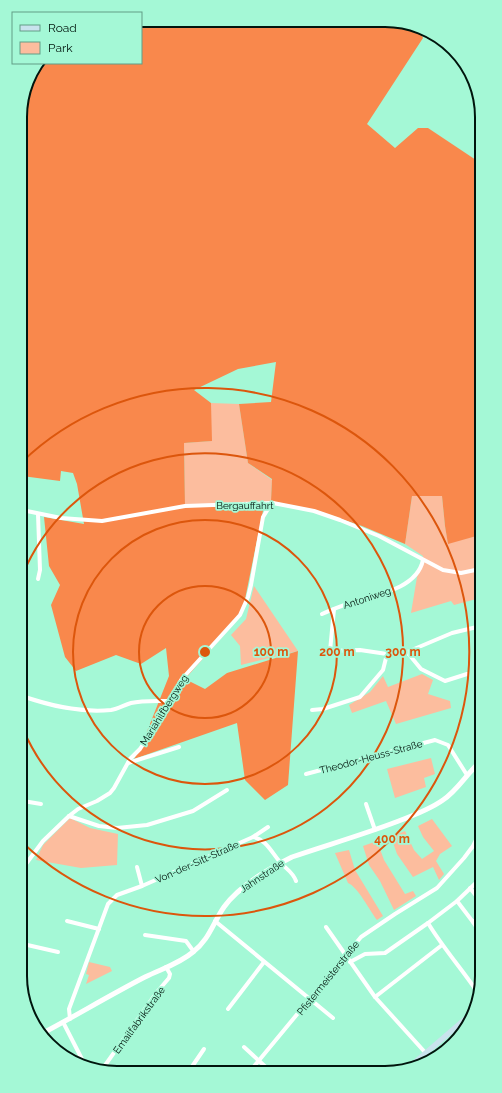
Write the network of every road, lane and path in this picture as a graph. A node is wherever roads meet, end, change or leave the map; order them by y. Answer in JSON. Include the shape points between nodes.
{"nodes":[{"id":1,"x":273,"y":503,"type":"junction"},
{"id":2,"x":27,"y":511,"type":"edge"},
{"id":3,"x":38,"y":514,"type":"junction"},
{"id":4,"x":423,"y":560,"type":"junction"},
{"id":5,"x":475,"y":570,"type":"edge"},
{"id":6,"x":38,"y":579,"type":"dead end"},
{"id":7,"x":334,"y":609,"type":"junction"},
{"id":8,"x":322,"y":614,"type":"dead end"},
{"id":9,"x":475,"y":627,"type":"edge"},
{"id":10,"x":407,"y":652,"type":"junction"},
{"id":11,"x":387,"y":654,"type":"junction"},
{"id":12,"x":467,"y":674,"type":"dead end"},
{"id":13,"x":27,"y":698,"type":"edge"},
{"id":14,"x":171,"y":701,"type":"junction"},
{"id":15,"x":312,"y":710,"type":"dead end"},
{"id":16,"x":179,"y":747,"type":"dead end"},
{"id":17,"x":128,"y":763,"type":"junction"},
{"id":18,"x":475,"y":767,"type":"edge"},
{"id":19,"x":306,"y":774,"type":"dead end"},
{"id":20,"x":467,"y":775,"type":"junction"},
{"id":21,"x":227,"y":790,"type":"dead end"},
{"id":22,"x":27,"y":802,"type":"edge"},
{"id":23,"x":41,"y":804,"type":"dead end"},
{"id":24,"x":366,"y":804,"type":"dead end"},
{"id":25,"x":69,"y":816,"type":"junction"},
{"id":26,"x":268,"y":827,"type":"dead end"},
{"id":27,"x":375,"y":830,"type":"junction"},
{"id":28,"x":253,"y":837,"type":"junction"},
{"id":29,"x":475,"y":842,"type":"edge"},
{"id":30,"x":27,"y":862,"type":"edge"},
{"id":31,"x":280,"y":863,"type":"junction"},
{"id":32,"x":137,"y":867,"type":"dead end"},
{"id":33,"x":296,"y":881,"type":"dead end"},
{"id":34,"x":475,"y":883,"type":"edge"},
{"id":35,"x":142,"y":886,"type":"junction"},
{"id":36,"x":470,"y":888,"type":"junction"},
{"id":37,"x":475,"y":894,"type":"edge"},
{"id":38,"x":456,"y":901,"type":"junction"},
{"id":39,"x":67,"y":921,"type":"dead end"},
{"id":40,"x":215,"y":921,"type":"junction"},
{"id":41,"x":473,"y":922,"type":"joint"},
{"id":42,"x":428,"y":923,"type":"junction"},
{"id":43,"x":475,"y":925,"type":"edge"},
{"id":44,"x":326,"y":927,"type":"dead end"},
{"id":45,"x":99,"y":929,"type":"junction"},
{"id":46,"x":145,"y":935,"type":"dead end"},
{"id":47,"x":27,"y":945,"type":"edge"},
{"id":48,"x":442,"y":945,"type":"junction"},
{"id":49,"x":58,"y":952,"type":"dead end"},
{"id":50,"x":194,"y":952,"type":"junction"},
{"id":51,"x":346,"y":956,"type":"junction"},
{"id":52,"x":264,"y":962,"type":"junction"},
{"id":53,"x":350,"y":962,"type":"junction"},
{"id":54,"x":166,"y":967,"type":"junction"},
{"id":55,"x":474,"y":987,"type":"edge"},
{"id":56,"x":375,"y":997,"type":"junction"},
{"id":57,"x":311,"y":999,"type":"junction"},
{"id":58,"x":228,"y":1009,"type":"dead end"},
{"id":59,"x":70,"y":1018,"type":"junction"},
{"id":60,"x":333,"y":1018,"type":"dead end"},
{"id":61,"x":63,"y":1022,"type":"junction"},
{"id":62,"x":463,"y":1022,"type":"edge"},
{"id":63,"x":46,"y":1031,"type":"edge"},
{"id":64,"x":244,"y":1047,"type":"dead end"},
{"id":65,"x":204,"y":1049,"type":"dead end"},
{"id":66,"x":426,"y":1054,"type":"junction"},
{"id":67,"x":82,"y":1059,"type":"edge"},
{"id":68,"x":420,"y":1059,"type":"edge"},
{"id":69,"x":260,"y":1060,"type":"junction"},
{"id":70,"x":105,"y":1065,"type":"edge"},
{"id":71,"x":192,"y":1066,"type":"edge"},
{"id":72,"x":255,"y":1066,"type":"edge"},
{"id":73,"x":265,"y":1066,"type":"edge"}],
"edges":[{"from":1,"to":3,"type":"street","name":"Bergauffahrt","via":[[185,506],[102,521]]},
{"from":1,"to":4,"type":"street","name":"Bergauffahrt","via":[[340,520],[379,536]]},
{"from":1,"to":14,"type":"street","name":"Mariahilfbergweg","via":[[263,517],[251,585],[240,615],[181,680]]},
{"from":2,"to":3,"type":"street","name":"Bergauffahrt"},
{"from":3,"to":6,"type":"street"},
{"from":4,"to":5,"type":"street","name":"Bergauffahrt","via":[[452,572]]},
{"from":4,"to":7,"type":"street","name":"Antoniweg","via":[[421,568],[413,577],[392,591]]},
{"from":7,"to":8,"type":"street","name":"Antoniweg"},
{"from":7,"to":11,"type":"street","via":[[330,651],[360,650]]},
{"from":9,"to":10,"type":"street","via":[[452,633]]},
{"from":10,"to":11,"type":"street"},
{"from":10,"to":12,"type":"street","via":[[421,669],[445,681]]},
{"from":11,"to":15,"type":"street","via":[[383,670],[360,697]]},
{"from":13,"to":14,"type":"street","via":[[52,706],[97,710],[112,710],[138,702]]},
{"from":14,"to":17,"type":"street","name":"Mariahilfbergweg"},
{"from":16,"to":17,"type":"street"},
{"from":17,"to":25,"type":"street","name":"Mariahilfbergweg","via":[[110,793]]},
{"from":18,"to":20,"type":"street","name":"Jahnstraße"},
{"from":19,"to":20,"type":"street","name":"Theodor-Heuss-Straße","via":[[435,740],[448,745]]},
{"from":20,"to":27,"type":"street","name":"Jahnstraße","via":[[454,792],[442,801],[413,816]]},
{"from":21,"to":25,"type":"street","via":[[193,811],[147,825],[117,828],[99,826]]},
{"from":22,"to":23,"type":"street"},
{"from":24,"to":27,"type":"street"},
{"from":25,"to":30,"type":"street","name":"Mariahilfbergweg","via":[[42,841]]},
{"from":26,"to":28,"type":"street","name":"Von-der-Sitt-Straße"},
{"from":27,"to":31,"type":"street","name":"Jahnstraße"},
{"from":28,"to":31,"type":"street","via":[[268,846]]},
{"from":28,"to":35,"type":"street","name":"Von-der-Sitt-Straße"},
{"from":29,"to":51,"type":"street","name":"Pfistermeisterstraße","via":[[437,888],[362,937]]},
{"from":31,"to":33,"type":"street","via":[[294,875]]},
{"from":31,"to":40,"type":"street","name":"Jahnstraße","via":[[243,888],[225,906]]},
{"from":32,"to":35,"type":"street","name":"Von-der-Sitt-Straße"},
{"from":34,"to":36,"type":"street"},
{"from":35,"to":45,"type":"street","name":"Von-der-Sitt-Straße","via":[[117,895],[108,904]]},
{"from":36,"to":37,"type":"street"},
{"from":36,"to":38,"type":"street"},
{"from":38,"to":41,"type":"street"},
{"from":38,"to":42,"type":"street"},
{"from":39,"to":45,"type":"street"},
{"from":40,"to":50,"type":"street","name":"Jahnstraße","via":[[209,936]]},
{"from":40,"to":52,"type":"street"},
{"from":41,"to":43,"type":"street"},
{"from":42,"to":48,"type":"street"},
{"from":42,"to":53,"type":"street","via":[[385,953],[365,954]]},
{"from":44,"to":51,"type":"street"},
{"from":45,"to":59,"type":"street","name":"Von-der-Sitt-Straße","via":[[69,1009]]},
{"from":46,"to":50,"type":"street","via":[[186,941]]},
{"from":47,"to":49,"type":"street"},
{"from":48,"to":55,"type":"street"},
{"from":48,"to":56,"type":"street"},
{"from":50,"to":54,"type":"street","name":"Jahnstraße"},
{"from":51,"to":53,"type":"street"},
{"from":51,"to":57,"type":"street","name":"Pfistermeisterstraße"},
{"from":52,"to":57,"type":"street"},
{"from":52,"to":58,"type":"street"},
{"from":53,"to":56,"type":"street"},
{"from":54,"to":59,"type":"street","name":"Jahnstraße"},
{"from":54,"to":70,"type":"street","name":"Emailfabrikstraße","via":[[170,974],[169,978]]},
{"from":56,"to":66,"type":"street"},
{"from":57,"to":60,"type":"street"},
{"from":57,"to":69,"type":"street","name":"Pfistermeisterstraße"},
{"from":59,"to":61,"type":"street","name":"Jahnstraße"},
{"from":61,"to":63,"type":"street","name":"Jahnstraße"},
{"from":61,"to":67,"type":"street"},
{"from":62,"to":66,"type":"main road"},
{"from":64,"to":69,"type":"street"},
{"from":65,"to":71,"type":"street"},
{"from":66,"to":68,"type":"main road"},
{"from":69,"to":72,"type":"street","name":"Pfistermeisterstraße"},
{"from":69,"to":73,"type":"street"}]}
